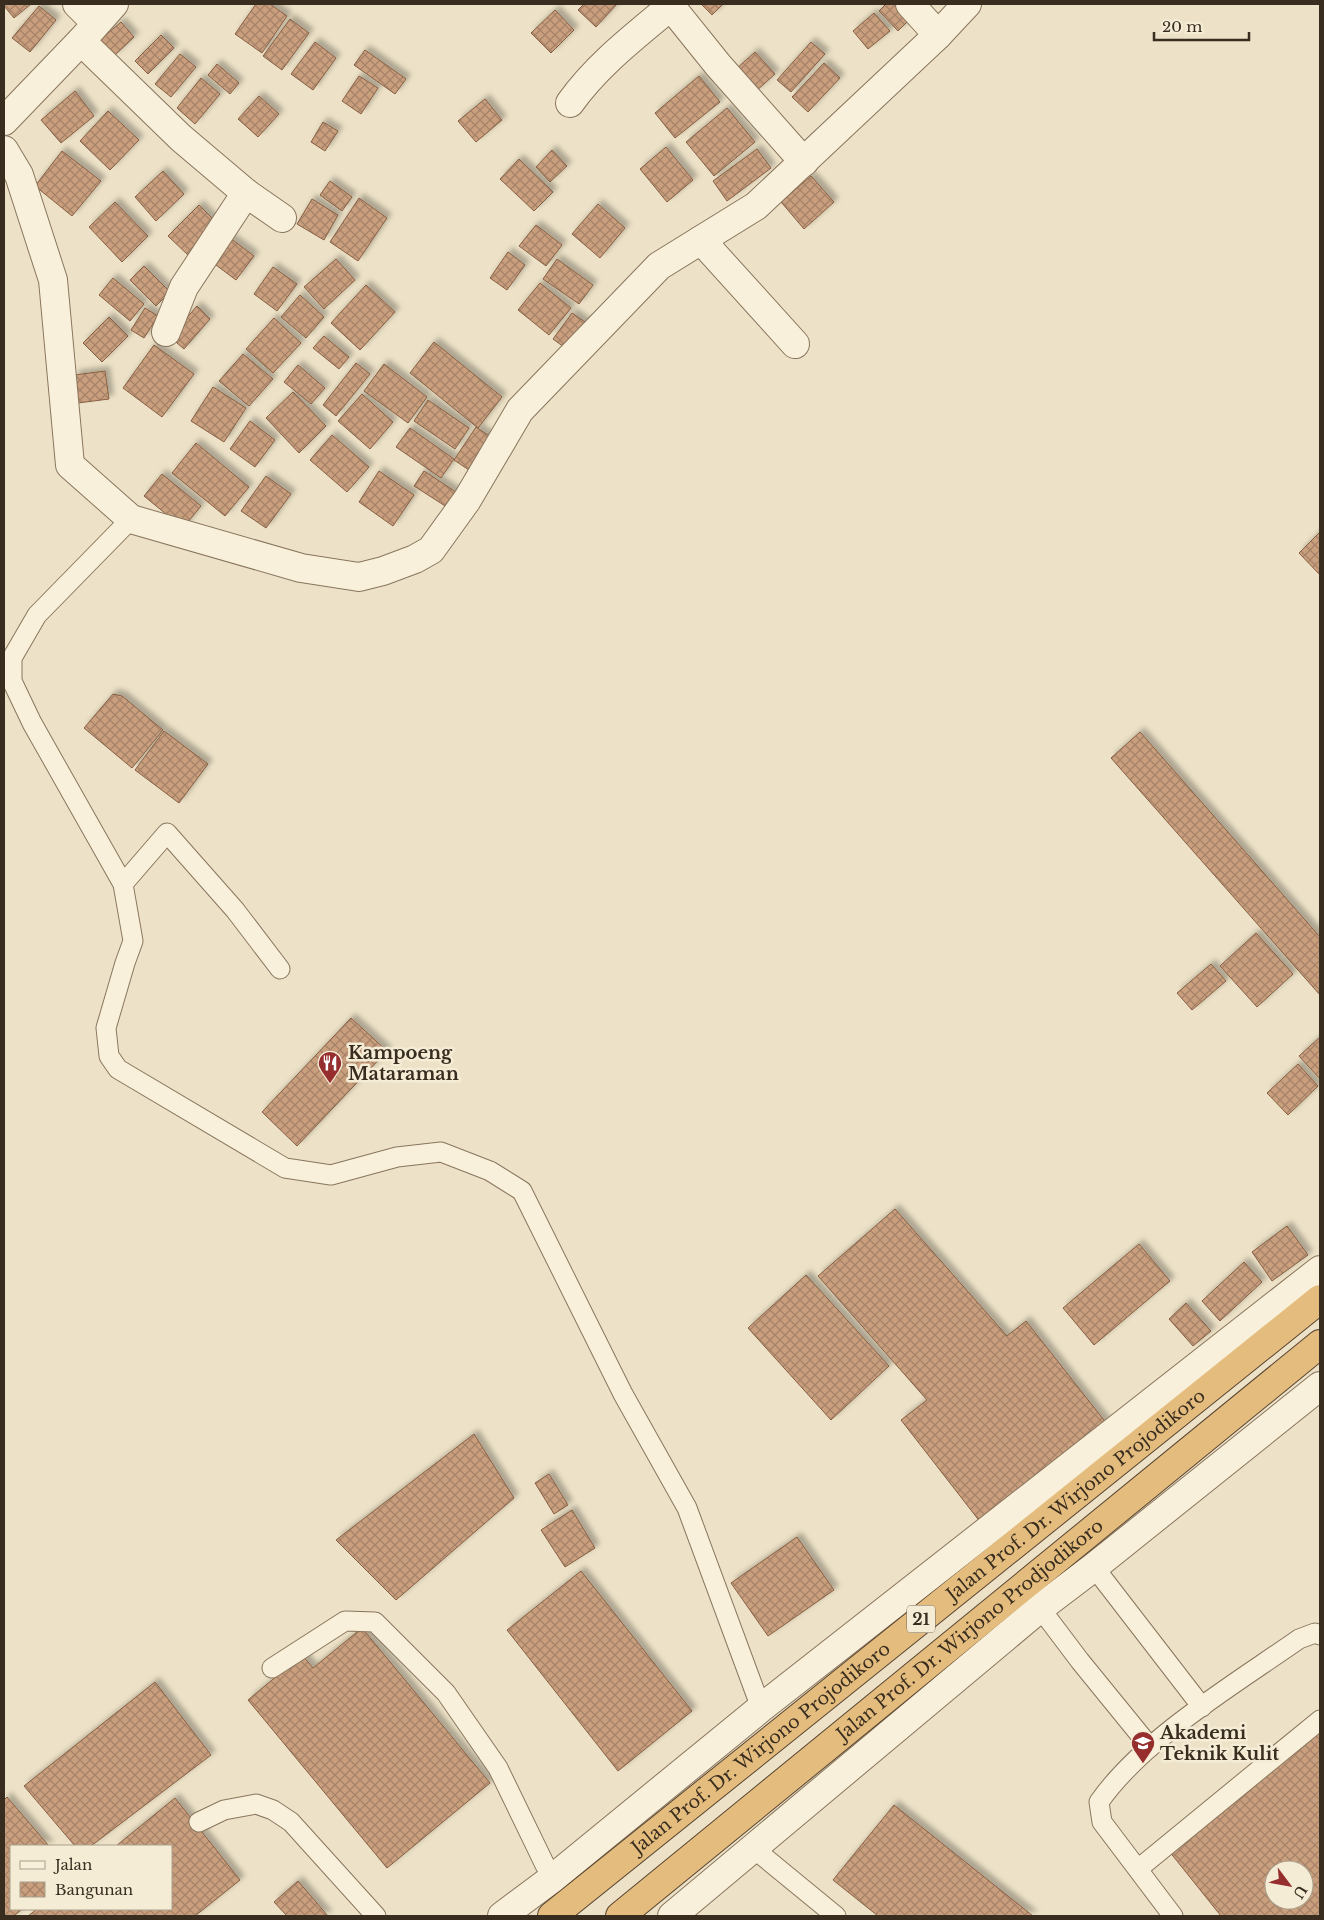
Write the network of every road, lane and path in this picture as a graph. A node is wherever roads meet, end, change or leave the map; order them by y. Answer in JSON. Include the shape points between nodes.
{"nodes":[{"id":1,"x":77,"y":4,"type":"edge"},
{"id":2,"x":910,"y":4,"type":"edge"},
{"id":3,"x":967,"y":4,"type":"edge"},
{"id":4,"x":670,"y":5,"type":"edge"},
{"id":5,"x":97,"y":22,"type":"edge"},
{"id":6,"x":938,"y":35,"type":"junction"},
{"id":7,"x":570,"y":103,"type":"dead end"},
{"id":8,"x":4,"y":121,"type":"edge"},
{"id":9,"x":4,"y":150,"type":"edge"},
{"id":10,"x":804,"y":162,"type":"junction"},
{"id":11,"x":246,"y":193,"type":"junction"},
{"id":12,"x":282,"y":218,"type":"dead end"},
{"id":13,"x":701,"y":240,"type":"junction"},
{"id":14,"x":166,"y":332,"type":"dead end"},
{"id":15,"x":795,"y":344,"type":"dead end"},
{"id":16,"x":132,"y":519,"type":"junction"},
{"id":17,"x":123,"y":884,"type":"junction"},
{"id":18,"x":280,"y":969,"type":"dead end"},
{"id":19,"x":1320,"y":1270,"type":"edge"},
{"id":20,"x":1320,"y":1299,"type":"edge"},
{"id":21,"x":1290,"y":1322,"type":"junction"},
{"id":22,"x":1316,"y":1347,"type":"edge"},
{"id":23,"x":1320,"y":1386,"type":"edge"},
{"id":24,"x":1094,"y":1567,"type":"junction"},
{"id":25,"x":1040,"y":1608,"type":"junction"},
{"id":26,"x":1320,"y":1636,"type":"edge"},
{"id":27,"x":272,"y":1668,"type":"dead end"},
{"id":28,"x":1202,"y":1707,"type":"junction"},
{"id":29,"x":761,"y":1708,"type":"junction"},
{"id":30,"x":1320,"y":1720,"type":"edge"},
{"id":31,"x":1150,"y":1747,"type":"junction"},
{"id":32,"x":199,"y":1822,"type":"dead end"},
{"id":33,"x":753,"y":1848,"type":"junction"},
{"id":34,"x":1138,"y":1869,"type":"junction"},
{"id":35,"x":553,"y":1878,"type":"junction"},
{"id":36,"x":674,"y":1915,"type":"edge"},
{"id":37,"x":376,"y":1916,"type":"edge"},
{"id":38,"x":502,"y":1916,"type":"edge"},
{"id":39,"x":552,"y":1916,"type":"edge"},
{"id":40,"x":620,"y":1916,"type":"edge"},
{"id":41,"x":836,"y":1916,"type":"edge"},
{"id":42,"x":1173,"y":1916,"type":"edge"}],
"edges":[{"from":1,"to":5,"type":"street"},
{"from":2,"to":6,"type":"street"},
{"from":3,"to":6,"type":"street"},
{"from":4,"to":7,"type":"street","via":[[603,64]]},
{"from":4,"to":10,"type":"street"},
{"from":5,"to":8,"type":"street"},
{"from":5,"to":11,"type":"street","via":[[181,138]]},
{"from":6,"to":10,"type":"street"},
{"from":9,"to":16,"type":"street","via":[[19,175],[53,280],[70,465]]},
{"from":10,"to":13,"type":"street","via":[[756,206]]},
{"from":11,"to":12,"type":"street"},
{"from":11,"to":14,"type":"street","via":[[184,287]]},
{"from":13,"to":15,"type":"street"},
{"from":13,"to":16,"type":"street","via":[[659,266],[520,410],[468,500],[431,550],[415,559],[359,577],[301,568]]},
{"from":16,"to":17,"type":"lane","via":[[37,615],[12,658],[12,681],[20,698]]},
{"from":17,"to":18,"type":"lane","via":[[167,832],[235,910]]},
{"from":17,"to":29,"type":"lane","via":[[133,941],[106,1028],[109,1056],[118,1069],[285,1168],[331,1175],[397,1156],[441,1152],[490,1171],[522,1191],[623,1394],[688,1508]]},
{"from":19,"to":29,"type":"street"},
{"from":20,"to":21,"type":"highway","name":"Jalan Prof. Dr. Wirjono Projodikoro","number":"21"},
{"from":21,"to":22,"type":"highway"},
{"from":21,"to":39,"type":"highway","name":"Jalan Prof. Dr. Wirjono Projodikoro","number":"21"},
{"from":22,"to":40,"type":"highway","name":"Jalan Prof. Dr. Wirjono Prodjodikoro","number":"21"},
{"from":23,"to":24,"type":"street"},
{"from":24,"to":25,"type":"street"},
{"from":24,"to":28,"type":"lane"},
{"from":25,"to":31,"type":"lane"},
{"from":25,"to":33,"type":"street"},
{"from":26,"to":28,"type":"lane","via":[[1315,1633],[1300,1639]]},
{"from":27,"to":35,"type":"lane","via":[[345,1621],[375,1622],[446,1693],[498,1768]]},
{"from":28,"to":31,"type":"lane"},
{"from":29,"to":35,"type":"street"},
{"from":30,"to":34,"type":"lane"},
{"from":31,"to":34,"type":"lane","via":[[1110,1786],[1099,1802],[1102,1822]]},
{"from":32,"to":37,"type":"lane","via":[[224,1810],[256,1804],[273,1810],[291,1822]]},
{"from":33,"to":36,"type":"street"},
{"from":33,"to":41,"type":"lane"},
{"from":34,"to":42,"type":"lane"},
{"from":35,"to":38,"type":"street"}]}
